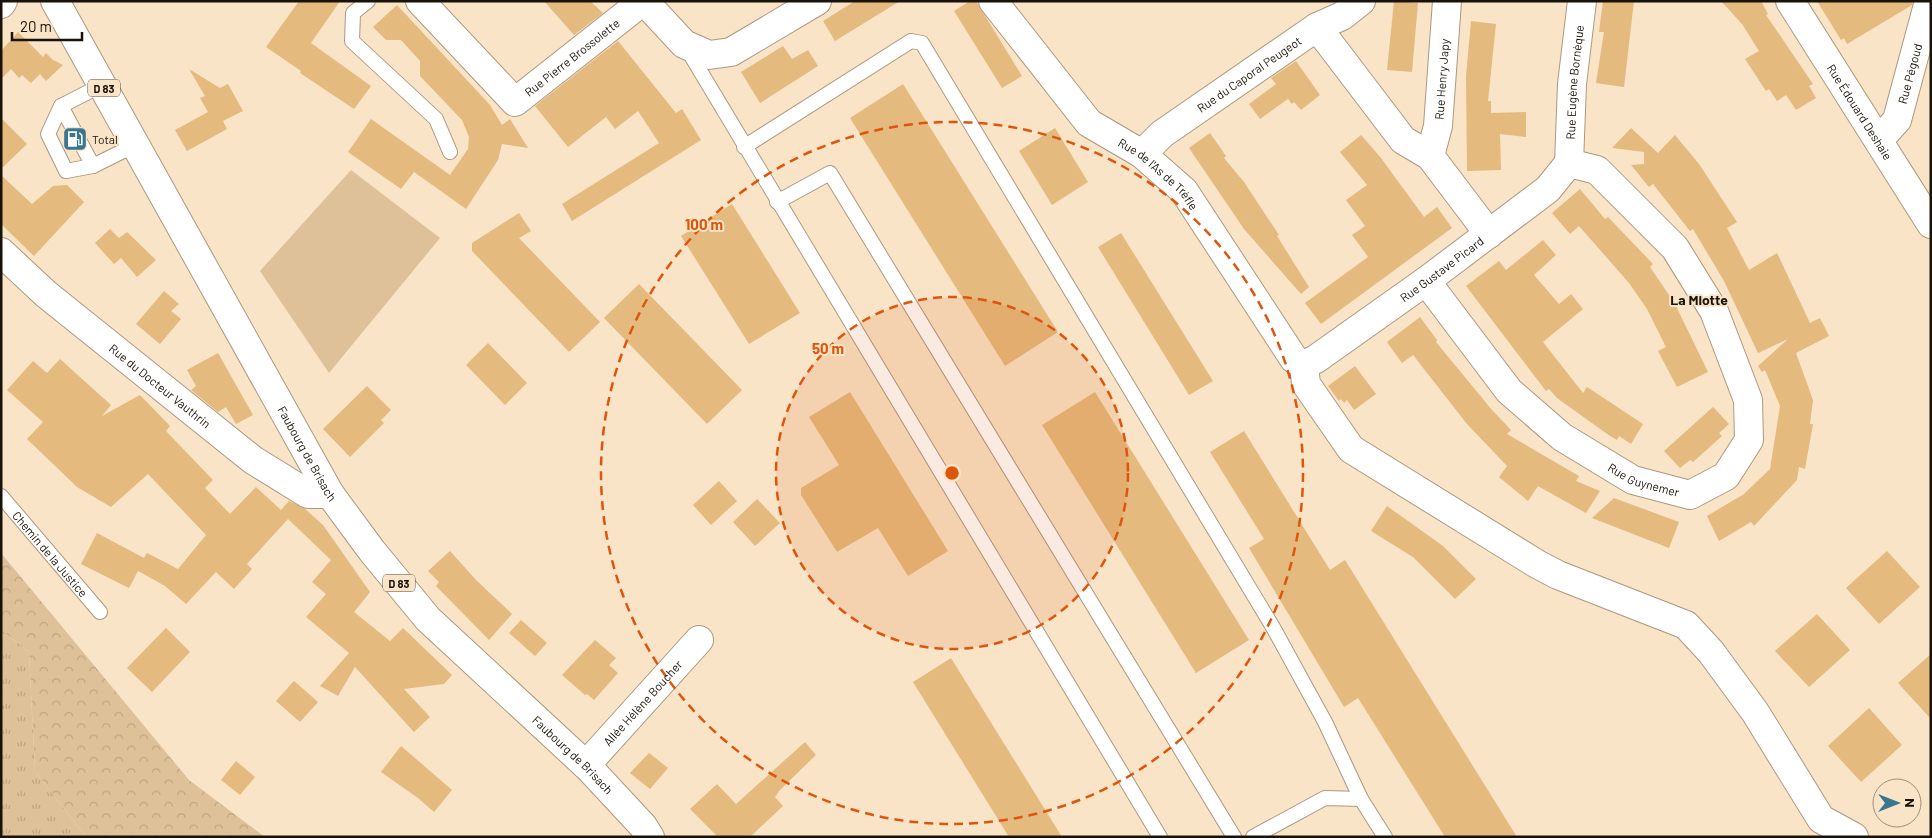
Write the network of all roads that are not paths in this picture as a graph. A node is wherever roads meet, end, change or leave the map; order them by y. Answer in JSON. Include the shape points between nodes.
{"nodes":[{"id":1,"x":55,"y":1,"type":"edge"},
{"id":2,"x":368,"y":1,"type":"edge"},
{"id":3,"x":420,"y":1,"type":"edge"},
{"id":4,"x":644,"y":1,"type":"edge"},
{"id":5,"x":817,"y":1,"type":"edge"},
{"id":6,"x":993,"y":1,"type":"edge"},
{"id":7,"x":1361,"y":1,"type":"edge"},
{"id":8,"x":1447,"y":1,"type":"edge"},
{"id":9,"x":1582,"y":1,"type":"edge"},
{"id":10,"x":1790,"y":1,"type":"edge"},
{"id":11,"x":1930,"y":1,"type":"edge"},
{"id":12,"x":1317,"y":27,"type":"junction"},
{"id":13,"x":684,"y":44,"type":"junction"},
{"id":14,"x":102,"y":85,"type":"junction"},
{"id":15,"x":61,"y":106,"type":"junction"},
{"id":16,"x":1879,"y":140,"type":"junction"},
{"id":17,"x":135,"y":146,"type":"junction"},
{"id":18,"x":744,"y":146,"type":"junction"},
{"id":19,"x":450,"y":152,"type":"dead end"},
{"id":20,"x":1142,"y":154,"type":"junction"},
{"id":21,"x":1430,"y":156,"type":"junction"},
{"id":22,"x":1569,"y":163,"type":"junction"},
{"id":23,"x":93,"y":166,"type":"junction"},
{"id":24,"x":777,"y":202,"type":"junction"},
{"id":25,"x":1931,"y":224,"type":"edge"},
{"id":26,"x":1489,"y":234,"type":"junction"},
{"id":27,"x":1,"y":252,"type":"edge"},
{"id":28,"x":1426,"y":281,"type":"junction"},
{"id":29,"x":1304,"y":364,"type":"junction"},
{"id":30,"x":330,"y":494,"type":"junction"},
{"id":31,"x":1,"y":496,"type":"edge"},
{"id":32,"x":100,"y":612,"type":"dead end"},
{"id":33,"x":699,"y":640,"type":"dead end"},
{"id":34,"x":586,"y":765,"type":"junction"},
{"id":35,"x":1361,"y":800,"type":"junction"},
{"id":36,"x":650,"y":837,"type":"edge"},
{"id":37,"x":1160,"y":837,"type":"edge"},
{"id":38,"x":1234,"y":837,"type":"edge"},
{"id":39,"x":1253,"y":837,"type":"edge"},
{"id":40,"x":1385,"y":837,"type":"edge"},
{"id":41,"x":1854,"y":837,"type":"edge"}],
"edges":[{"from":1,"to":14,"type":"street","name":"Faubourg de Brisach","number":"D 83"},
{"from":2,"to":19,"type":"lane","via":[[353,14],[352,41],[436,118]]},
{"from":3,"to":4,"type":"street","name":"Rue Pierre Brossolette","via":[[515,102]]},
{"from":4,"to":13,"type":"street"},
{"from":5,"to":13,"type":"street","via":[[731,52],[708,55]]},
{"from":6,"to":20,"type":"street","name":"Rue de l'As de Trèfle","via":[[1089,123]]},
{"from":7,"to":12,"type":"street","name":"Rue du Caporal Peugeot","via":[[1342,16]]},
{"from":8,"to":21,"type":"street","name":"Rue Henry Japy","via":[[1438,126]]},
{"from":9,"to":22,"type":"street","name":"Rue Eugène Bornèque","via":[[1572,84]]},
{"from":10,"to":16,"type":"street","name":"Rue Édouard Deshaie"},
{"from":11,"to":16,"type":"street","name":"Rue Pégoud","via":[[1897,120]]},
{"from":12,"to":20,"type":"street","name":"Rue du Caporal Peugeot","via":[[1162,134]]},
{"from":12,"to":21,"type":"street","via":[[1403,140]]},
{"from":13,"to":18,"type":"lane"},
{"from":14,"to":15,"type":"lane"},
{"from":14,"to":17,"type":"street","name":"Faubourg de Brisach","number":"D 83"},
{"from":15,"to":23,"type":"lane"},
{"from":15,"to":23,"type":"lane","via":[[48,134],[66,171]]},
{"from":16,"to":25,"type":"street","name":"Rue Édouard Deshaie"},
{"from":17,"to":23,"type":"lane"},
{"from":17,"to":30,"type":"street","name":"Faubourg de Brisach","number":"D 83"},
{"from":18,"to":24,"type":"lane"},
{"from":18,"to":35,"type":"lane","via":[[911,41],[922,43],[1274,629],[1325,722]]},
{"from":20,"to":29,"type":"street","name":"Rue de l'As de Trèfle","via":[[1184,191],[1294,359]]},
{"from":21,"to":26,"type":"street"},
{"from":22,"to":26,"type":"street","name":"Rue Gustave Picard","via":[[1548,189]]},
{"from":22,"to":28,"type":"street","name":"Rue Guynemer","via":[[1597,170],[1675,248],[1714,312],[1748,400],[1749,440],[1726,476],[1690,495],[1633,480],[1562,437],[1509,392]]},
{"from":24,"to":37,"type":"lane"},
{"from":24,"to":38,"type":"lane","via":[[830,173]]},
{"from":26,"to":28,"type":"street","name":"Rue Gustave Picard"},
{"from":27,"to":30,"type":"street","name":"Rue du Docteur Vauthrin","via":[[46,294],[253,460],[308,494]]},
{"from":28,"to":29,"type":"street","name":"Rue Gustave Picard","via":[[1316,359]]},
{"from":29,"to":41,"type":"street","via":[[1306,384],[1350,449],[1537,564],[1686,625],[1711,652],[1755,712],[1821,819]]},
{"from":30,"to":34,"type":"street","name":"Faubourg de Brisach","number":"D 83","via":[[428,619]]},
{"from":31,"to":32,"type":"lane","name":"Chemin de la Justice"},
{"from":33,"to":34,"type":"street","name":"Allée Hélène Boucher"},
{"from":34,"to":36,"type":"street","name":"Faubourg de Brisach","number":"D 83"},
{"from":35,"to":39,"type":"lane","via":[[1325,798]]},
{"from":35,"to":40,"type":"lane"}]}
